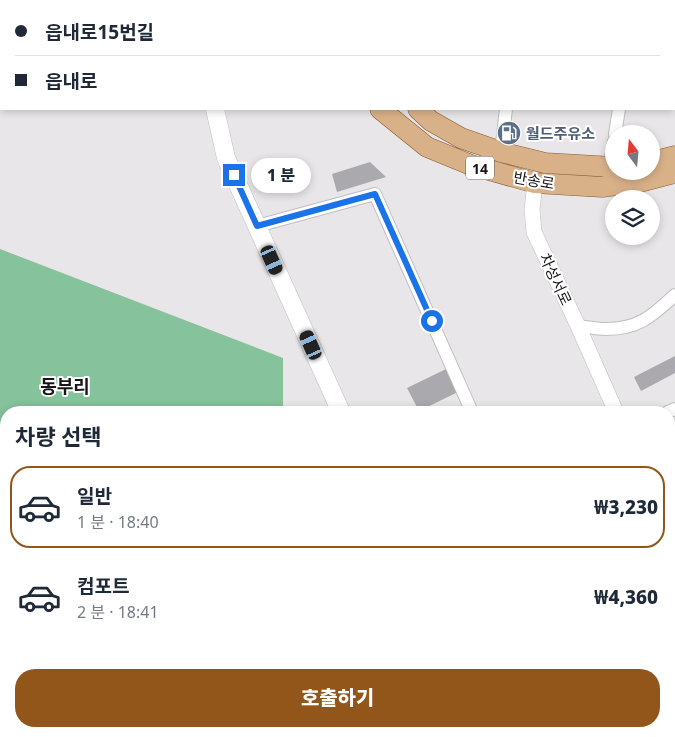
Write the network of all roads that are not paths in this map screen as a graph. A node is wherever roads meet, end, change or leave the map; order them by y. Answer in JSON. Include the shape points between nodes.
{"nodes":[{"id":1,"x":215,"y":110,"type":"edge"},
{"id":2,"x":381,"y":110,"type":"edge"},
{"id":3,"x":419,"y":110,"type":"edge"},
{"id":4,"x":506,"y":110,"type":"edge"},
{"id":5,"x":619,"y":110,"type":"edge"},
{"id":6,"x":616,"y":125,"type":"edge"},
{"id":7,"x":501,"y":152,"type":"junction"},
{"id":8,"x":675,"y":156,"type":"edge"},
{"id":9,"x":660,"y":160,"type":"edge"},
{"id":10,"x":605,"y":167,"type":"edge"},
{"id":11,"x":675,"y":173,"type":"edge"},
{"id":12,"x":535,"y":183,"type":"junction"},
{"id":13,"x":257,"y":226,"type":"junction"},
{"id":14,"x":675,"y":295,"type":"edge"},
{"id":15,"x":578,"y":326,"type":"junction"},
{"id":16,"x":338,"y":406,"type":"edge"},
{"id":17,"x":469,"y":406,"type":"edge"},
{"id":18,"x":613,"y":406,"type":"edge"}],
"edges":[{"from":1,"to":13,"type":"main road","via":[[226,158]]},
{"from":2,"to":12,"type":"main road","name":"반송로","number":"14","via":[[427,147],[471,165]]},
{"from":3,"to":7,"type":"main road","name":"반송로","number":"14","via":[[431,121],[461,138]]},
{"from":4,"to":7,"type":"street"},
{"from":5,"to":6,"type":"street"},
{"from":7,"to":10,"type":"main road","name":"반송로","number":"14","via":[[545,163]]},
{"from":8,"to":9,"type":"main road"},
{"from":11,"to":12,"type":"main road","name":"반송로","number":"14","via":[[602,187]]},
{"from":12,"to":15,"type":"street","name":"차성서로","via":[[534,232]]},
{"from":13,"to":16,"type":"main road"},
{"from":13,"to":17,"type":"street","via":[[375,194]]},
{"from":14,"to":15,"type":"street","via":[[652,315],[628,327]]},
{"from":15,"to":18,"type":"street","name":"차성서로"}]}
